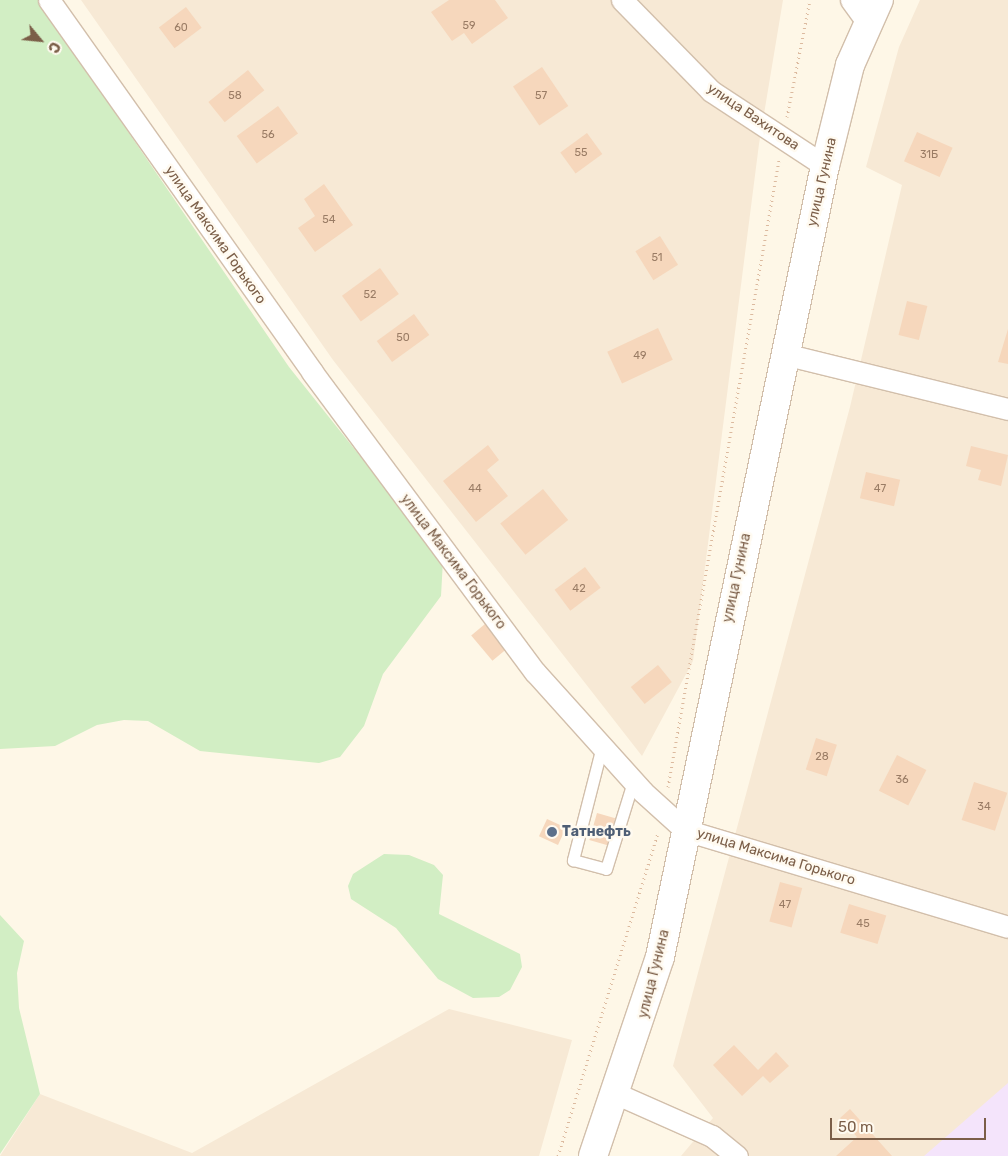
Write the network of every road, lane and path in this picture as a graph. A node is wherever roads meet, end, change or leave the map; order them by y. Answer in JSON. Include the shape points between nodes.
{"nodes":[{"id":1,"x":49,"y":0,"type":"edge"},
{"id":2,"x":622,"y":0,"type":"edge"},
{"id":3,"x":810,"y":0,"type":"edge"},
{"id":4,"x":851,"y":0,"type":"edge"},
{"id":5,"x":873,"y":11,"type":"edge"},
{"id":6,"x":783,"y":138,"type":"junction"},
{"id":7,"x":825,"y":166,"type":"junction"},
{"id":8,"x":784,"y":354,"type":"junction"},
{"id":9,"x":1008,"y":409,"type":"edge"},
{"id":10,"x":601,"y":750,"type":"junction"},
{"id":11,"x":633,"y":782,"type":"junction"},
{"id":12,"x":664,"y":811,"type":"junction"},
{"id":13,"x":685,"y":830,"type":"junction"},
{"id":14,"x":1008,"y":927,"type":"edge"},
{"id":15,"x":617,"y":1094,"type":"junction"},
{"id":16,"x":558,"y":1156,"type":"edge"},
{"id":17,"x":593,"y":1156,"type":"edge"},
{"id":18,"x":737,"y":1156,"type":"edge"}],
"edges":[{"from":1,"to":10,"type":"street","name":"улица Максима Горького","via":[[312,372],[535,672]]},
{"from":2,"to":6,"type":"street","name":"улица Вахитова","via":[[711,92]]},
{"from":3,"to":6,"type":"path"},
{"from":4,"to":5,"type":"street"},
{"from":5,"to":7,"type":"main road","name":"улица Гунина","via":[[850,65]]},
{"from":6,"to":7,"type":"street","name":"улица Вахитова"},
{"from":6,"to":12,"type":"path"},
{"from":7,"to":8,"type":"main road","name":"улица Гунина"},
{"from":8,"to":9,"type":"street"},
{"from":8,"to":13,"type":"main road","name":"улица Гунина"},
{"from":10,"to":11,"type":"street","name":"улица Максима Горького"},
{"from":10,"to":11,"type":"lane","via":[[573,860],[606,869]]},
{"from":11,"to":12,"type":"street","name":"улица Максима Горького"},
{"from":12,"to":13,"type":"street","name":"улица Максима Горького"},
{"from":12,"to":16,"type":"path"},
{"from":13,"to":14,"type":"street","name":"улица Максима Горького"},
{"from":13,"to":15,"type":"main road","name":"улица Гунина","via":[[660,957]]},
{"from":15,"to":17,"type":"main road","name":"улица Гунина"},
{"from":15,"to":18,"type":"street","via":[[712,1136]]}]}
